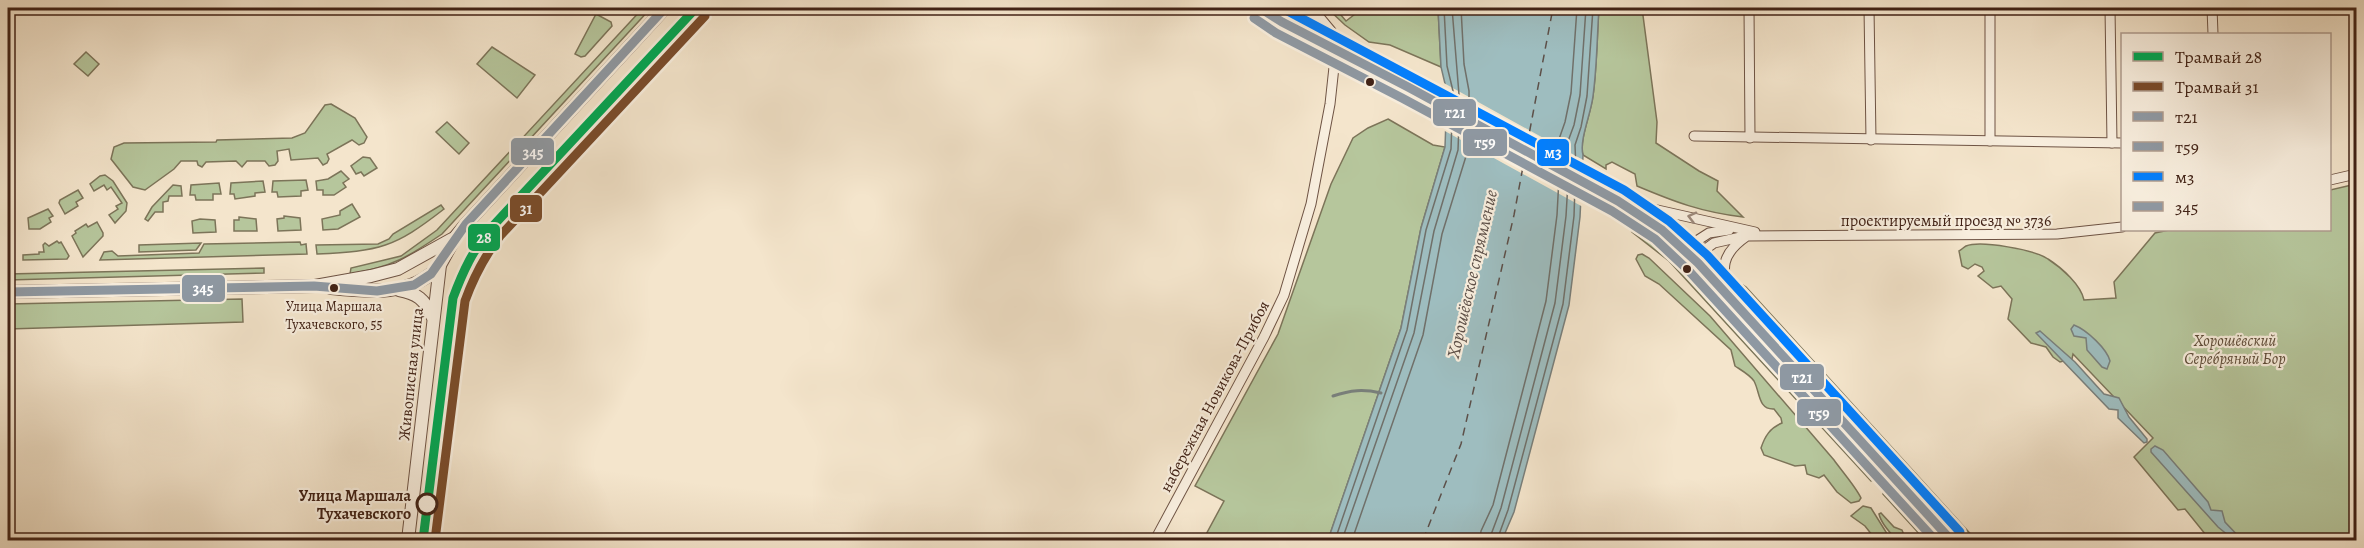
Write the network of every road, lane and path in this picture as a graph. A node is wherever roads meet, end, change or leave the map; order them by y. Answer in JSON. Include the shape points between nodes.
{"nodes":[{"id":1,"x":665,"y":8,"type":"edge"},
{"id":2,"x":1260,"y":8,"type":"edge"},
{"id":3,"x":1310,"y":8,"type":"edge"},
{"id":4,"x":1749,"y":8,"type":"edge"},
{"id":5,"x":1869,"y":8,"type":"edge"},
{"id":6,"x":1990,"y":8,"type":"edge"},
{"id":7,"x":2110,"y":8,"type":"edge"},
{"id":8,"x":2212,"y":8,"type":"edge"},
{"id":9,"x":2213,"y":33,"type":"edge"},
{"id":10,"x":1339,"y":51,"type":"junction"},
{"id":11,"x":1694,"y":136,"type":"dead end"},
{"id":12,"x":1750,"y":138,"type":"junction"},
{"id":13,"x":1871,"y":140,"type":"junction"},
{"id":14,"x":1990,"y":141,"type":"junction"},
{"id":15,"x":2117,"y":143,"type":"edge"},
{"id":16,"x":2356,"y":174,"type":"edge"},
{"id":17,"x":2331,"y":180,"type":"edge"},
{"id":18,"x":1615,"y":200,"type":"junction"},
{"id":19,"x":2121,"y":227,"type":"edge"},
{"id":20,"x":1746,"y":233,"type":"junction"},
{"id":21,"x":456,"y":236,"type":"junction"},
{"id":22,"x":1688,"y":253,"type":"junction"},
{"id":23,"x":419,"y":259,"type":"junction"},
{"id":24,"x":440,"y":266,"type":"junction"},
{"id":25,"x":315,"y":286,"type":"junction"},
{"id":26,"x":398,"y":290,"type":"junction"},
{"id":27,"x":8,"y":292,"type":"edge"},
{"id":28,"x":1736,"y":304,"type":"junction"},
{"id":29,"x":432,"y":317,"type":"junction"},
{"id":30,"x":408,"y":540,"type":"edge"},
{"id":31,"x":1155,"y":540,"type":"edge"},
{"id":32,"x":1951,"y":540,"type":"edge"}],
"edges":[{"from":1,"to":21,"type":"street","name":"Живописная улица"},
{"from":2,"to":10,"type":"street"},
{"from":3,"to":10,"type":"street","via":[[1330,32]]},
{"from":4,"to":12,"type":"street"},
{"from":5,"to":13,"type":"street"},
{"from":6,"to":14,"type":"street"},
{"from":7,"to":15,"type":"street"},
{"from":8,"to":9,"type":"street"},
{"from":10,"to":18,"type":"street"},
{"from":10,"to":31,"type":"street","name":"набережная Новикова-Прибоя","via":[[1311,204],[1284,295]]},
{"from":11,"to":12,"type":"street"},
{"from":12,"to":13,"type":"street"},
{"from":13,"to":14,"type":"street"},
{"from":14,"to":15,"type":"street"},
{"from":16,"to":17,"type":"street"},
{"from":20,"to":18,"type":"street","one_way":true},
{"from":18,"to":22,"type":"street","via":[[1662,230]]},
{"from":19,"to":20,"type":"street","name":"проектируемый проезд № 3736","via":[[2057,234]]},
{"from":20,"to":22,"type":"street"},
{"from":20,"to":28,"type":"street","via":[[1731,248],[1724,264],[1728,289]]},
{"from":21,"to":23,"type":"street"},
{"from":21,"to":24,"type":"street","name":"Живописная улица"},
{"from":22,"to":28,"type":"street"},
{"from":23,"to":24,"type":"street","via":[[433,259]]},
{"from":23,"to":25,"type":"street","via":[[398,269]]},
{"from":24,"to":26,"type":"street","via":[[425,279]]},
{"from":24,"to":29,"type":"street","name":"Живописная улица"},
{"from":25,"to":26,"type":"street"},
{"from":25,"to":27,"type":"street"},
{"from":26,"to":29,"type":"street","via":[[421,298]]},
{"from":28,"to":32,"type":"street"},
{"from":29,"to":30,"type":"street","name":"Живописная улица"}]}
